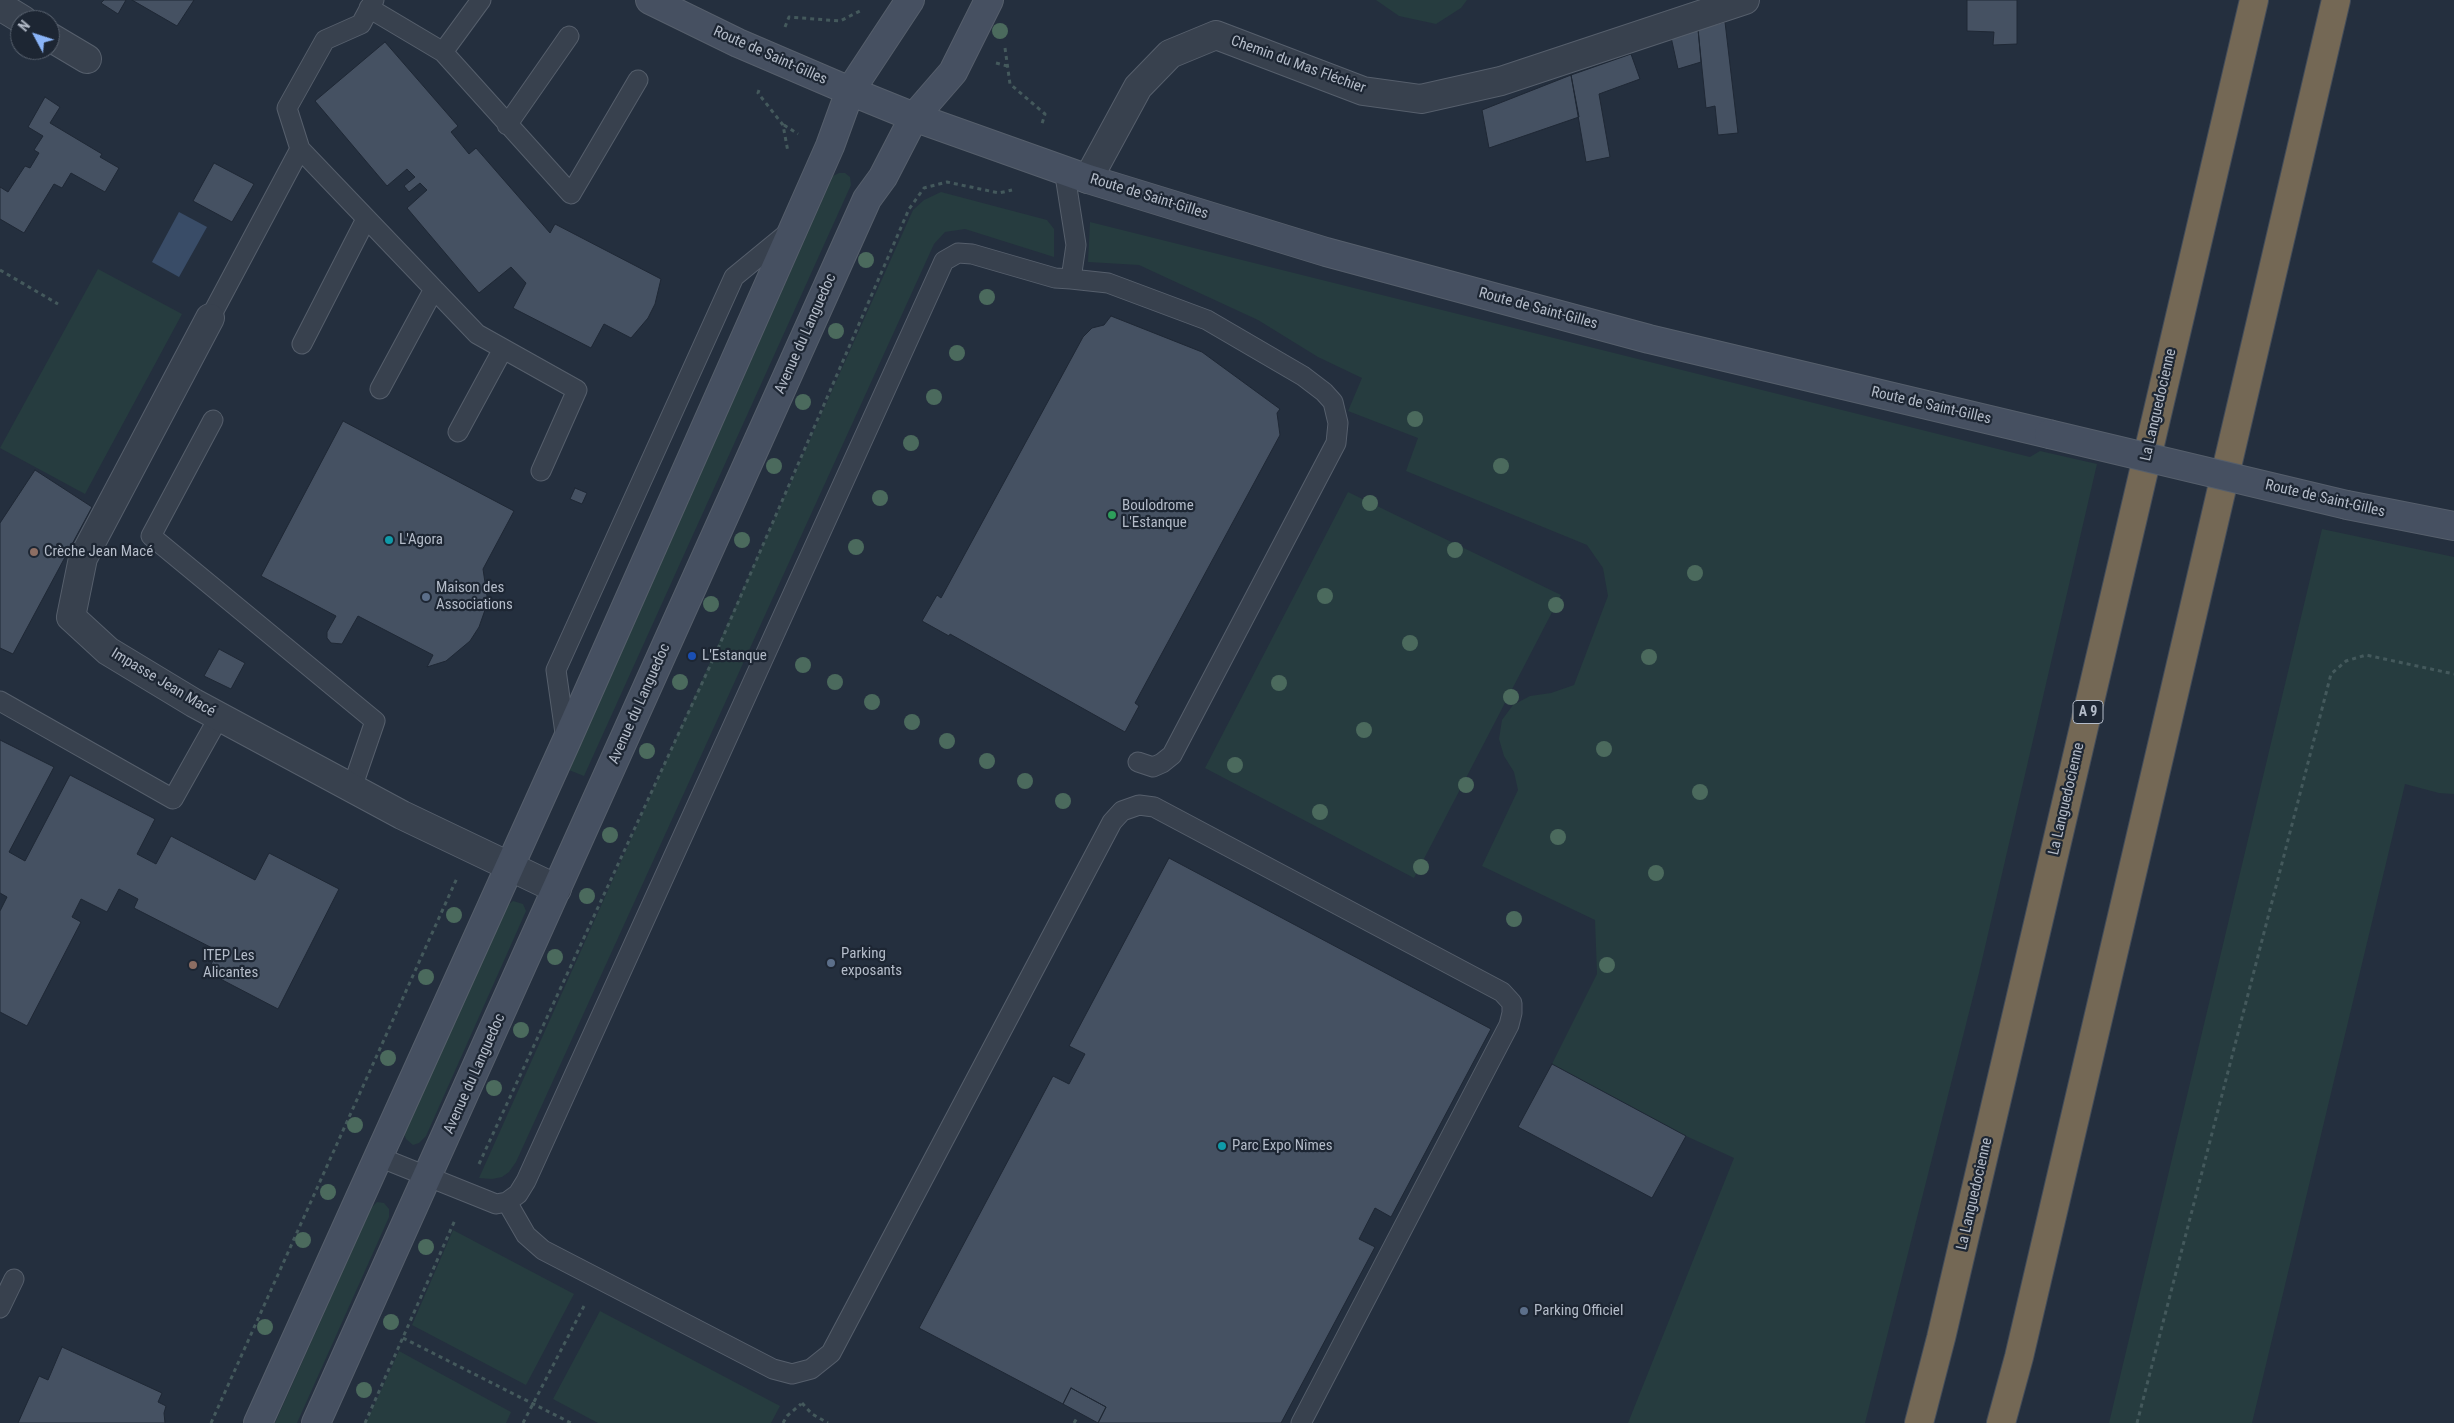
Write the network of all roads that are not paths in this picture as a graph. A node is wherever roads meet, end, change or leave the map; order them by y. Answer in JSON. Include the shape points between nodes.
{"nodes":[{"id":1,"x":481,"y":0,"type":"edge"},
{"id":2,"x":650,"y":0,"type":"edge"},
{"id":3,"x":910,"y":0,"type":"edge"},
{"id":4,"x":989,"y":0,"type":"edge"},
{"id":5,"x":1745,"y":0,"type":"edge"},
{"id":6,"x":2254,"y":0,"type":"edge"},
{"id":7,"x":2336,"y":0,"type":"edge"},
{"id":8,"x":371,"y":4,"type":"edge"},
{"id":9,"x":569,"y":36,"type":"dead end"},
{"id":10,"x":60,"y":43,"type":"edge"},
{"id":11,"x":444,"y":52,"type":"junction"},
{"id":12,"x":87,"y":60,"type":"dead end"},
{"id":13,"x":638,"y":80,"type":"dead end"},
{"id":14,"x":850,"y":91,"type":"junction"},
{"id":15,"x":914,"y":117,"type":"junction"},
{"id":16,"x":507,"y":125,"type":"junction"},
{"id":17,"x":300,"y":150,"type":"junction"},
{"id":18,"x":1064,"y":169,"type":"junction"},
{"id":19,"x":1088,"y":179,"type":"junction"},
{"id":20,"x":366,"y":219,"type":"junction"},
{"id":21,"x":793,"y":229,"type":"junction"},
{"id":22,"x":1071,"y":280,"type":"junction"},
{"id":23,"x":434,"y":288,"type":"junction"},
{"id":24,"x":210,"y":318,"type":"joint"},
{"id":25,"x":302,"y":344,"type":"dead end"},
{"id":26,"x":504,"y":349,"type":"junction"},
{"id":27,"x":380,"y":389,"type":"dead end"},
{"id":28,"x":213,"y":420,"type":"dead end"},
{"id":29,"x":458,"y":432,"type":"dead end"},
{"id":30,"x":541,"y":471,"type":"dead end"},
{"id":31,"x":2454,"y":526,"type":"edge"},
{"id":32,"x":0,"y":701,"type":"edge"},
{"id":33,"x":219,"y":717,"type":"junction"},
{"id":34,"x":566,"y":742,"type":"junction"},
{"id":35,"x":1138,"y":762,"type":"dead end"},
{"id":36,"x":352,"y":788,"type":"junction"},
{"id":37,"x":510,"y":867,"type":"junction"},
{"id":38,"x":557,"y":889,"type":"junction"},
{"id":39,"x":379,"y":1157,"type":"junction"},
{"id":40,"x":428,"y":1178,"type":"junction"},
{"id":41,"x":507,"y":1202,"type":"junction"},
{"id":42,"x":14,"y":1279,"type":"dead end"},
{"id":43,"x":0,"y":1308,"type":"edge"},
{"id":44,"x":258,"y":1423,"type":"edge"},
{"id":45,"x":316,"y":1423,"type":"edge"},
{"id":46,"x":1301,"y":1423,"type":"edge"},
{"id":47,"x":1919,"y":1423,"type":"edge"},
{"id":48,"x":2001,"y":1423,"type":"edge"}],
"edges":[{"from":1,"to":11,"type":"lane"},
{"from":2,"to":14,"type":"street","name":"Route de Saint-Gilles","via":[[738,43]]},
{"from":3,"to":14,"type":"street"},
{"from":4,"to":15,"type":"street","name":"Avenue du Languedoc","via":[[953,72]]},
{"from":5,"to":19,"type":"street","name":"Chemin du Mas Fléchier","via":[[1501,81],[1422,100],[1363,91],[1216,35],[1170,54],[1138,87]]},
{"from":6,"to":47,"type":"highway","name":"La Languedocienne","number":"A 9"},
{"from":7,"to":48,"type":"highway"},
{"from":8,"to":11,"type":"lane"},
{"from":8,"to":17,"type":"lane","via":[[361,24],[325,40],[288,108]]},
{"from":9,"to":16,"type":"lane"},
{"from":10,"to":12,"type":"street"},
{"from":11,"to":16,"type":"lane"},
{"from":13,"to":16,"type":"lane","via":[[571,194]]},
{"from":14,"to":15,"type":"street","name":"Route de Saint-Gilles"},
{"from":14,"to":21,"type":"street","via":[[830,146]]},
{"from":15,"to":18,"type":"street","name":"Route de Saint-Gilles"},
{"from":15,"to":38,"type":"street","name":"Avenue du Languedoc","via":[[883,178],[867,200]]},
{"from":17,"to":20,"type":"lane"},
{"from":17,"to":24,"type":"lane"},
{"from":18,"to":19,"type":"street","name":"Route de Saint-Gilles"},
{"from":18,"to":22,"type":"lane","via":[[1076,245]]},
{"from":19,"to":31,"type":"street","name":"Route de Saint-Gilles","bridge":true,"via":[[1326,252],[1630,334],[2347,504]]},
{"from":20,"to":23,"type":"lane"},
{"from":20,"to":25,"type":"lane"},
{"from":21,"to":34,"type":"street"},
{"from":21,"to":34,"type":"lane","via":[[734,277],[556,670]]},
{"from":22,"to":35,"type":"lane","via":[[1108,283],[1207,320],[1303,376],[1324,392],[1333,402],[1338,422],[1336,443],[1172,755],[1153,767]]},
{"from":22,"to":41,"type":"lane","via":[[1038,274],[972,254],[958,252],[944,261],[526,1181],[518,1194]]},
{"from":23,"to":26,"type":"lane","via":[[478,334]]},
{"from":23,"to":27,"type":"lane"},
{"from":24,"to":33,"type":"street","name":"Impasse Jean Macé","via":[[83,558],[71,617],[108,651]]},
{"from":26,"to":29,"type":"lane"},
{"from":26,"to":30,"type":"lane","via":[[577,390]]},
{"from":28,"to":36,"type":"lane","via":[[151,536],[375,721]]},
{"from":32,"to":33,"type":"lane","via":[[173,799]]},
{"from":33,"to":36,"type":"street","name":"Impasse Jean Macé"},
{"from":34,"to":37,"type":"street"},
{"from":36,"to":37,"type":"street","name":"Impasse Jean Macé"},
{"from":37,"to":38,"type":"street","name":"Impasse Jean Macé"},
{"from":37,"to":39,"type":"street"},
{"from":38,"to":40,"type":"street","name":"Avenue du Languedoc"},
{"from":39,"to":40,"type":"lane"},
{"from":39,"to":44,"type":"street"},
{"from":40,"to":41,"type":"lane","via":[[496,1204]]},
{"from":40,"to":45,"type":"street","name":"Avenue du Languedoc"},
{"from":41,"to":46,"type":"lane","via":[[526,1235],[543,1250],[773,1370],[792,1374],[811,1369],[831,1353],[1112,822],[1122,811],[1139,805],[1154,807],[1502,992],[1512,1003],[1509,1025]]},
{"from":42,"to":43,"type":"lane"}]}
